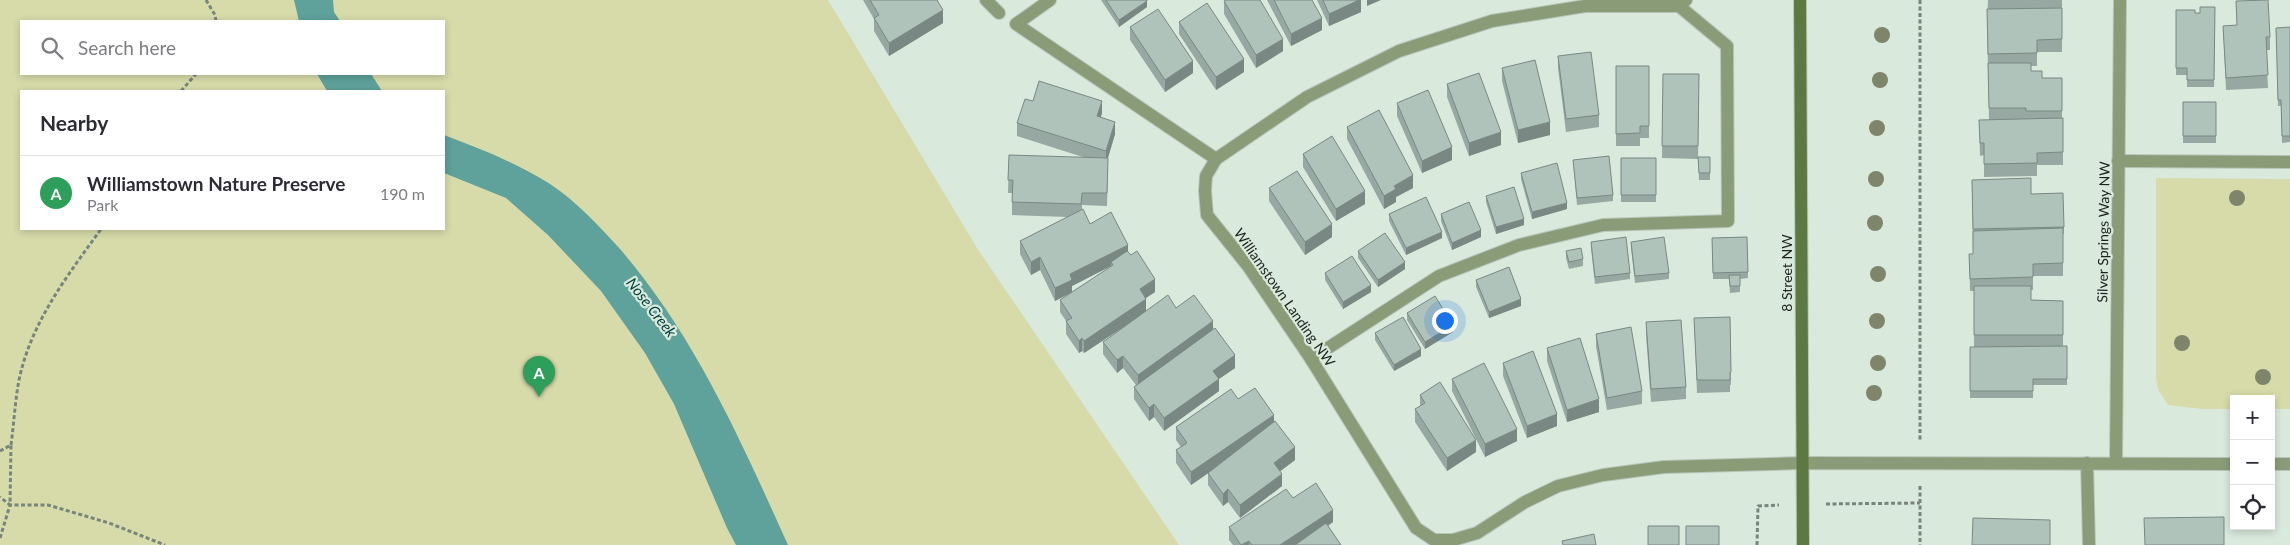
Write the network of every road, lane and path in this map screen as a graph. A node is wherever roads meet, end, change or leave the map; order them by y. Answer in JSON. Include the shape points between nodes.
{"nodes":[{"id":1,"x":206,"y":0,"type":"edge"},
{"id":2,"x":986,"y":0,"type":"edge"},
{"id":3,"x":1050,"y":0,"type":"edge"},
{"id":4,"x":1800,"y":0,"type":"edge"},
{"id":5,"x":1920,"y":0,"type":"edge"},
{"id":6,"x":2120,"y":0,"type":"edge"},
{"id":7,"x":1683,"y":3,"type":"edge"},
{"id":8,"x":216,"y":20,"type":"edge"},
{"id":9,"x":1016,"y":24,"type":"junction"},
{"id":10,"x":195,"y":75,"type":"edge"},
{"id":11,"x":182,"y":90,"type":"edge"},
{"id":12,"x":1216,"y":159,"type":"junction"},
{"id":13,"x":2118,"y":161,"type":"junction"},
{"id":14,"x":2290,"y":162,"type":"edge"},
{"id":15,"x":100,"y":230,"type":"edge"},
{"id":16,"x":1311,"y":358,"type":"junction"},
{"id":17,"x":11,"y":445,"type":"junction"},
{"id":18,"x":0,"y":451,"type":"edge"},
{"id":19,"x":1802,"y":463,"type":"junction"},
{"id":20,"x":1920,"y":463,"type":"junction"},
{"id":21,"x":2088,"y":463,"type":"junction"},
{"id":22,"x":2116,"y":463,"type":"junction"},
{"id":23,"x":2230,"y":464,"type":"edge"},
{"id":24,"x":2275,"y":464,"type":"edge"},
{"id":25,"x":2290,"y":464,"type":"edge"},
{"id":26,"x":0,"y":497,"type":"edge"},
{"id":27,"x":1920,"y":503,"type":"junction"},
{"id":28,"x":1860,"y":504,"type":"dead end"},
{"id":29,"x":10,"y":505,"type":"junction"},
{"id":30,"x":1758,"y":506,"type":"dead end"},
{"id":31,"x":0,"y":538,"type":"edge"},
{"id":32,"x":166,"y":545,"type":"edge"},
{"id":33,"x":1757,"y":545,"type":"edge"},
{"id":34,"x":1803,"y":545,"type":"edge"},
{"id":35,"x":1920,"y":545,"type":"edge"},
{"id":36,"x":2089,"y":545,"type":"edge"}],
"edges":[{"from":1,"to":8,"type":"path"},
{"from":2,"to":9,"type":"street"},
{"from":3,"to":9,"type":"street"},
{"from":4,"to":19,"type":"street","name":"8 Street NW"},
{"from":5,"to":20,"type":"path"},
{"from":6,"to":13,"type":"street","name":"Silver Springs Way NW"},
{"from":7,"to":12,"type":"street","via":[[1585,6],[1492,21],[1399,51],[1307,97]]},
{"from":7,"to":16,"type":"street","via":[[1727,46],[1728,221],[1603,225],[1519,245],[1439,276]]},
{"from":9,"to":12,"type":"street"},
{"from":10,"to":11,"type":"path"},
{"from":12,"to":16,"type":"street","name":"Williamstown Landing NW","via":[[1206,176],[1207,215],[1248,266]]},
{"from":13,"to":14,"type":"street"},
{"from":13,"to":22,"type":"street","name":"Silver Springs Way NW"},
{"from":15,"to":17,"type":"path","via":[[63,282],[34,331],[19,379]]},
{"from":16,"to":19,"type":"street","name":"Williamstown Landing NW","via":[[1416,528],[1434,540],[1453,540],[1477,533],[1525,502],[1558,486],[1603,474],[1664,467]]},
{"from":17,"to":18,"type":"path"},
{"from":17,"to":29,"type":"path"},
{"from":19,"to":20,"type":"street"},
{"from":19,"to":34,"type":"street","name":"8 Street NW"},
{"from":20,"to":21,"type":"street"},
{"from":20,"to":27,"type":"path"},
{"from":21,"to":22,"type":"street"},
{"from":21,"to":36,"type":"street"},
{"from":22,"to":23,"type":"street"},
{"from":24,"to":25,"type":"street"},
{"from":26,"to":29,"type":"path"},
{"from":27,"to":28,"type":"path"},
{"from":27,"to":35,"type":"path"},
{"from":29,"to":31,"type":"path"},
{"from":29,"to":32,"type":"path","via":[[48,505],[109,523]]},
{"from":30,"to":33,"type":"path"}]}
